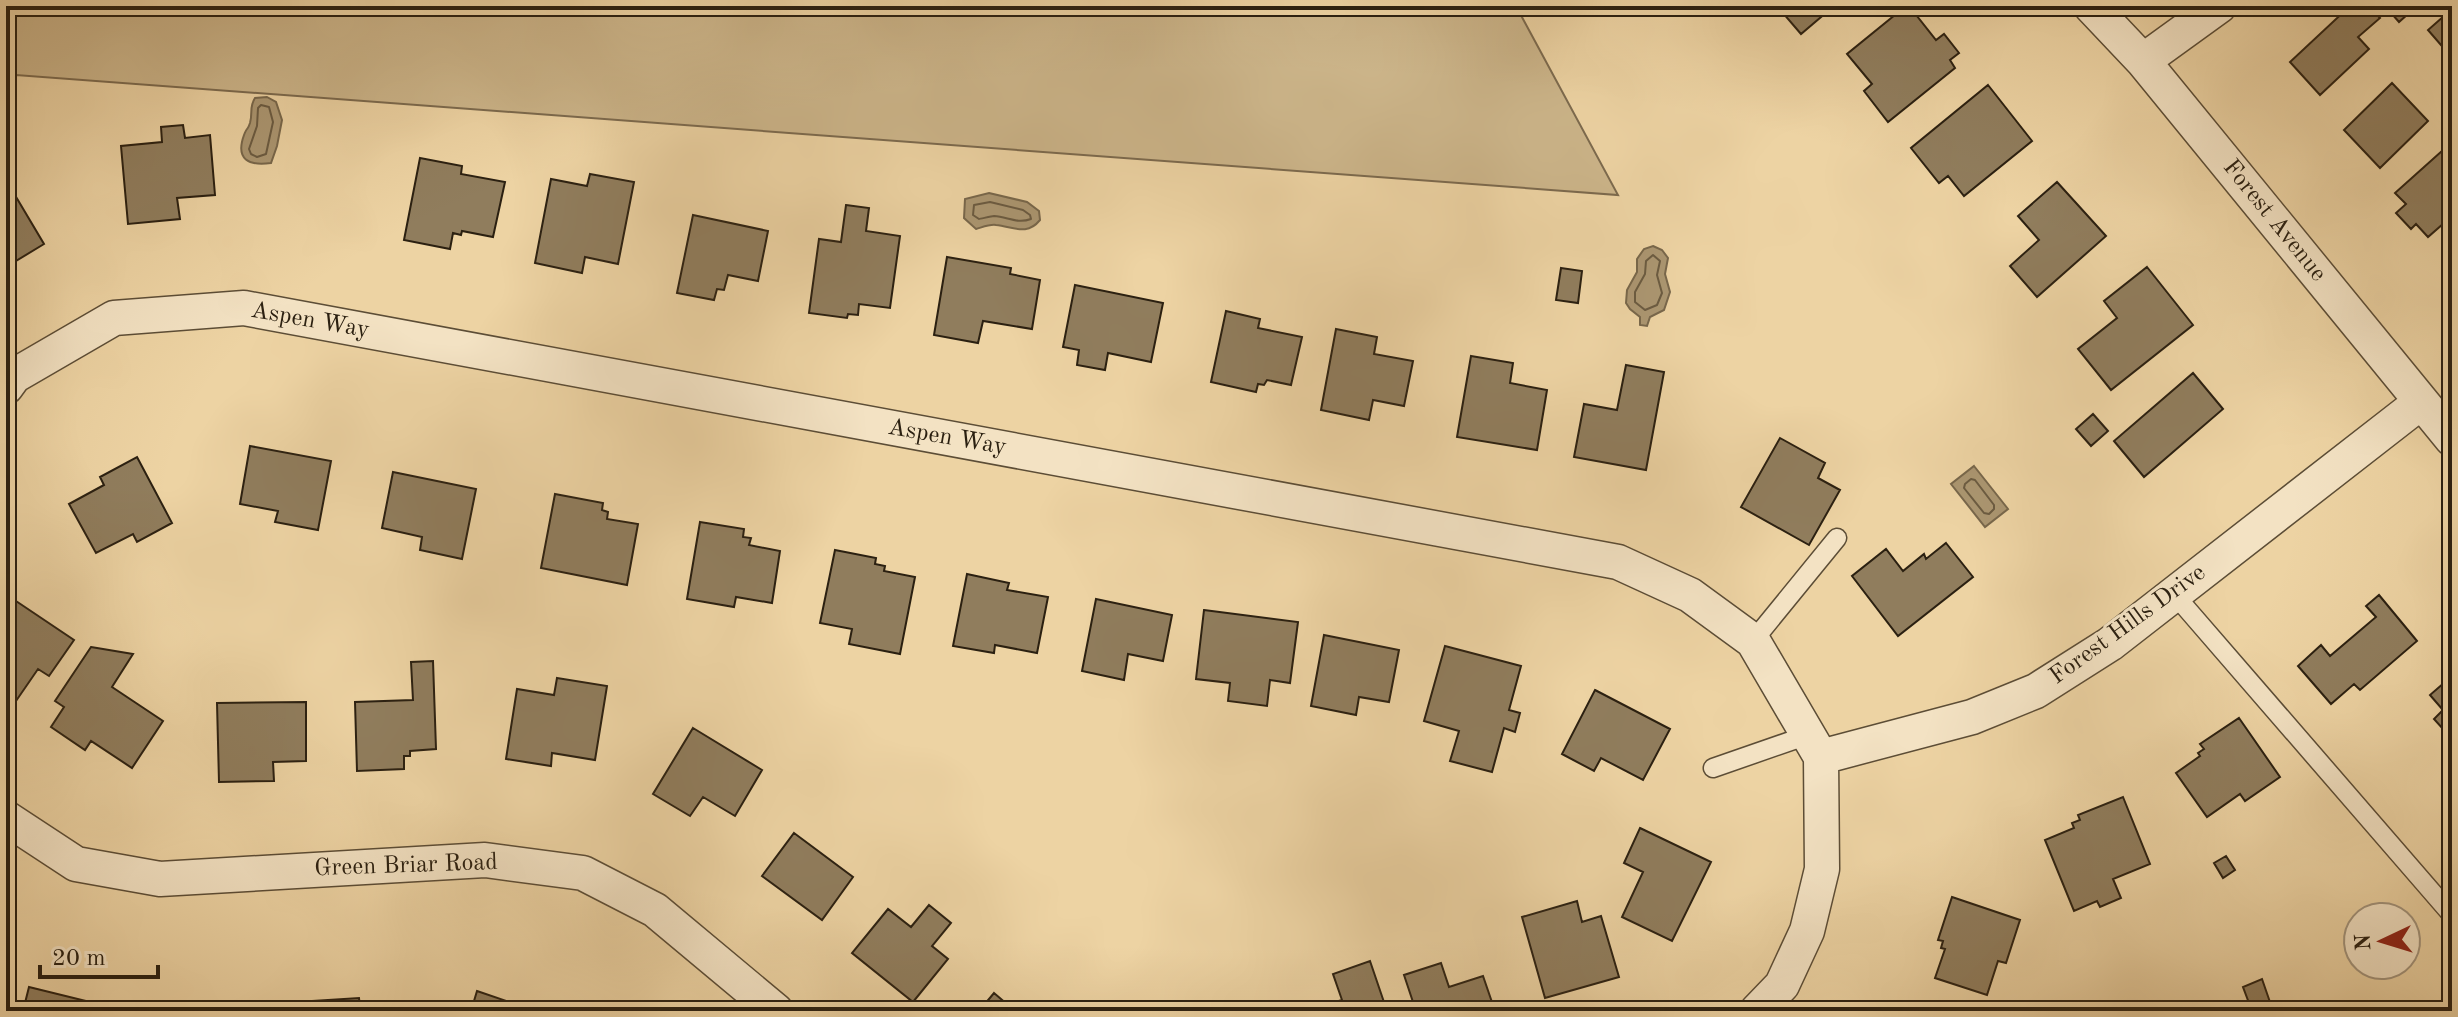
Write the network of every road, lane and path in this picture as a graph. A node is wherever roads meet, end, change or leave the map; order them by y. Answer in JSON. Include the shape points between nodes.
{"nodes":[{"id":1,"x":2091,"y":6,"type":"edge"},
{"id":2,"x":2219,"y":6,"type":"edge"},
{"id":3,"x":2143,"y":61,"type":"junction"},
{"id":4,"x":6,"y":387,"type":"edge"},
{"id":5,"x":2421,"y":402,"type":"junction"},
{"id":6,"x":2452,"y":439,"type":"edge"},
{"id":7,"x":1837,"y":538,"type":"dead end"},
{"id":8,"x":2174,"y":594,"type":"junction"},
{"id":9,"x":1753,"y":641,"type":"junction"},
{"id":10,"x":1815,"y":746,"type":"junction"},
{"id":11,"x":1713,"y":768,"type":"dead end"},
{"id":12,"x":6,"y":818,"type":"edge"},
{"id":13,"x":2452,"y":915,"type":"edge"},
{"id":14,"x":776,"y":1011,"type":"edge"},
{"id":15,"x":1757,"y":1011,"type":"edge"}],
"edges":[{"from":1,"to":3,"type":"street","name":"Forest Avenue"},
{"from":2,"to":3,"type":"street"},
{"from":3,"to":5,"type":"street","name":"Forest Avenue"},
{"from":4,"to":9,"type":"street","name":"Aspen Way","via":[[14,376],[114,318],[244,308],[1618,562],[1690,595]]},
{"from":5,"to":6,"type":"street","name":"Forest Avenue"},
{"from":5,"to":8,"type":"street","name":"Forest Hills Drive"},
{"from":7,"to":9,"type":"lane"},
{"from":8,"to":10,"type":"street","name":"Forest Hills Drive","via":[[2110,644],[2036,691],[1972,717]]},
{"from":8,"to":13,"type":"lane"},
{"from":9,"to":10,"type":"street","name":"Aspen Way"},
{"from":10,"to":11,"type":"lane"},
{"from":10,"to":15,"type":"street","via":[[1822,869],[1807,931],[1782,985]]},
{"from":12,"to":14,"type":"street","name":"Green Briar Road","via":[[76,864],[160,879],[485,860],[583,873],[655,910]]}]}
